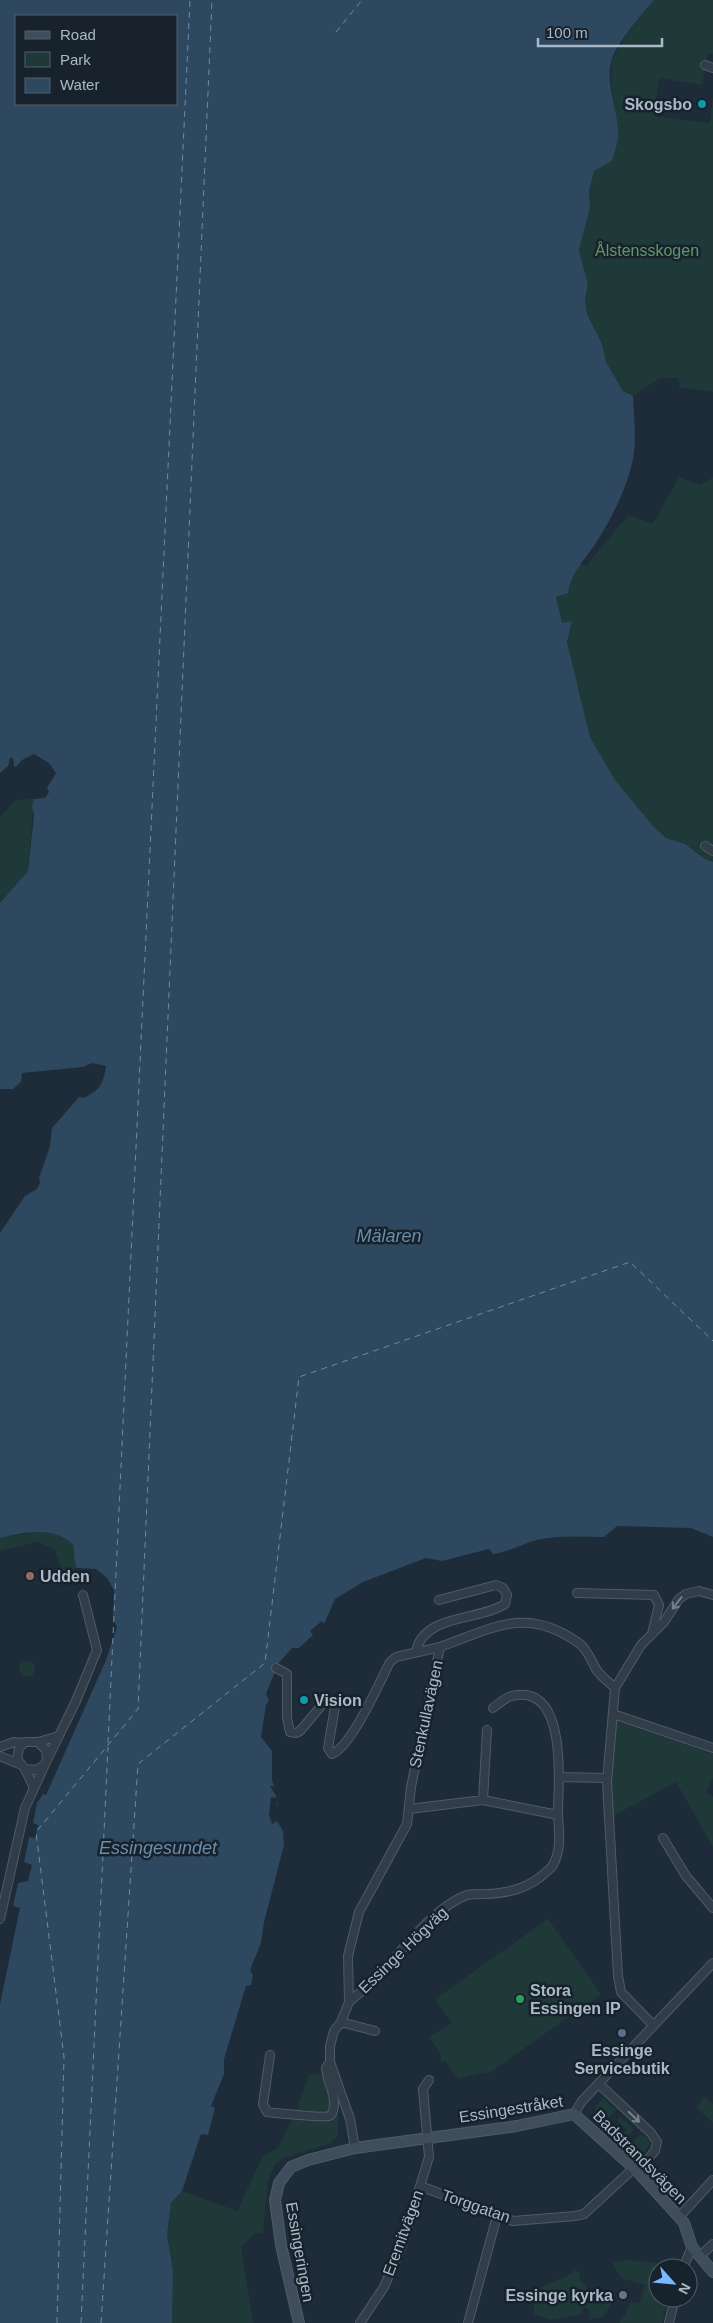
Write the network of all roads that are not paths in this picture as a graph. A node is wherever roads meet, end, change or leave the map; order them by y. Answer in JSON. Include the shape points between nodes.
{"nodes":[{"id":1,"x":705,"y":846,"type":"dead end"},
{"id":2,"x":713,"y":851,"type":"edge"},
{"id":3,"x":577,"y":1593,"type":"dead end"},
{"id":4,"x":713,"y":1595,"type":"edge"},
{"id":5,"x":83,"y":1596,"type":"dead end"},
{"id":6,"x":439,"y":1600,"type":"dead end"},
{"id":7,"x":652,"y":1636,"type":"junction"},
{"id":8,"x":440,"y":1648,"type":"junction"},
{"id":9,"x":416,"y":1651,"type":"junction"},
{"id":10,"x":276,"y":1668,"type":"dead end"},
{"id":11,"x":615,"y":1688,"type":"junction"},
{"id":12,"x":493,"y":1708,"type":"dead end"},
{"id":13,"x":613,"y":1714,"type":"junction"},
{"id":14,"x":487,"y":1730,"type":"dead end"},
{"id":15,"x":59,"y":1736,"type":"junction"},
{"id":16,"x":38,"y":1742,"type":"junction"},
{"id":17,"x":24,"y":1743,"type":"junction"},
{"id":18,"x":0,"y":1747,"type":"edge"},
{"id":19,"x":713,"y":1748,"type":"edge"},
{"id":20,"x":0,"y":1756,"type":"edge"},
{"id":21,"x":46,"y":1763,"type":"junction"},
{"id":22,"x":22,"y":1767,"type":"junction"},
{"id":23,"x":560,"y":1776,"type":"junction"},
{"id":24,"x":607,"y":1778,"type":"junction"},
{"id":25,"x":34,"y":1788,"type":"junction"},
{"id":26,"x":483,"y":1800,"type":"junction"},
{"id":27,"x":409,"y":1809,"type":"junction"},
{"id":28,"x":558,"y":1814,"type":"junction"},
{"id":29,"x":663,"y":1838,"type":"dead end"},
{"id":30,"x":713,"y":1908,"type":"edge"},
{"id":31,"x":0,"y":1919,"type":"edge"},
{"id":32,"x":713,"y":1963,"type":"edge"},
{"id":33,"x":349,"y":2002,"type":"junction"},
{"id":34,"x":341,"y":2022,"type":"junction"},
{"id":35,"x":653,"y":2024,"type":"junction"},
{"id":36,"x":375,"y":2031,"type":"dead end"},
{"id":37,"x":270,"y":2055,"type":"dead end"},
{"id":38,"x":330,"y":2062,"type":"junction"},
{"id":39,"x":429,"y":2080,"type":"dead end"},
{"id":40,"x":599,"y":2084,"type":"junction"},
{"id":41,"x":574,"y":2114,"type":"junction"},
{"id":42,"x":427,"y":2137,"type":"junction"},
{"id":43,"x":355,"y":2148,"type":"junction"},
{"id":44,"x":635,"y":2170,"type":"junction"},
{"id":45,"x":713,"y":2180,"type":"edge"},
{"id":46,"x":420,"y":2186,"type":"junction"},
{"id":47,"x":497,"y":2216,"type":"junction"},
{"id":48,"x":679,"y":2217,"type":"junction"},
{"id":49,"x":713,"y":2244,"type":"edge"},
{"id":50,"x":692,"y":2247,"type":"junction"},
{"id":51,"x":700,"y":2256,"type":"junction"},
{"id":52,"x":687,"y":2258,"type":"edge"},
{"id":53,"x":713,"y":2272,"type":"edge"},
{"id":54,"x":673,"y":2308,"type":"edge"},
{"id":55,"x":299,"y":2323,"type":"edge"},
{"id":56,"x":360,"y":2323,"type":"edge"},
{"id":57,"x":468,"y":2323,"type":"edge"},
{"id":58,"x":669,"y":2323,"type":"edge"}],
"edges":[{"from":1,"to":2,"type":"street"},
{"from":3,"to":7,"type":"street","via":[[654,1595],[659,1605]]},
{"from":4,"to":7,"type":"street","one_way":true,"via":[[699,1591],[686,1594]]},
{"from":5,"to":15,"type":"street","via":[[97,1650]]},
{"from":6,"to":9,"type":"street","via":[[496,1585],[507,1595],[505,1604],[497,1609],[428,1631]]},
{"from":7,"to":11,"type":"street","via":[[641,1645]]},
{"from":8,"to":9,"type":"street"},
{"from":8,"to":11,"type":"street","name":"Stenkullavägen","via":[[507,1622],[536,1624],[580,1644],[596,1671]]},
{"from":8,"to":27,"type":"street","name":"Stenkullavägen"},
{"from":9,"to":10,"type":"street","via":[[396,1656],[390,1662],[349,1738],[338,1752],[332,1754],[328,1748],[336,1701],[328,1698],[300,1731],[290,1732],[287,1674]]},
{"from":11,"to":13,"type":"street"},
{"from":12,"to":23,"type":"street","name":"Essinge Högväg","via":[[507,1696],[520,1694],[533,1696],[547,1707],[555,1728]]},
{"from":13,"to":19,"type":"street"},
{"from":13,"to":24,"type":"street"},
{"from":14,"to":26,"type":"street"},
{"from":15,"to":16,"type":"street"},
{"from":15,"to":21,"type":"street"},
{"from":16,"to":17,"type":"street"},
{"from":16,"to":21,"type":"street","via":[[46,1750]]},
{"from":17,"to":18,"type":"street","via":[[14,1742]]},
{"from":17,"to":22,"type":"street","via":[[17,1754]]},
{"from":20,"to":22,"type":"street"},
{"from":21,"to":22,"type":"street","via":[[33,1771]]},
{"from":21,"to":25,"type":"street"},
{"from":22,"to":25,"type":"street"},
{"from":23,"to":24,"type":"street"},
{"from":23,"to":28,"type":"street","name":"Essinge Högväg"},
{"from":24,"to":35,"type":"street","via":[[618,1976],[621,1992]]},
{"from":25,"to":31,"type":"street","via":[[25,1808]]},
{"from":26,"to":27,"type":"street"},
{"from":26,"to":28,"type":"street"},
{"from":27,"to":33,"type":"street","name":"Stenkullavägen","via":[[407,1824],[358,1912],[348,1956]]},
{"from":28,"to":33,"type":"street","name":"Essinge Högväg","via":[[560,1845],[552,1867],[529,1885],[504,1894],[468,1895],[445,1907],[379,1976]]},
{"from":29,"to":30,"type":"street","via":[[686,1876]]},
{"from":32,"to":35,"type":"street","name":"Essingestråket"},
{"from":33,"to":34,"type":"street","name":"Stenkullavägen"},
{"from":34,"to":36,"type":"street"},
{"from":34,"to":38,"type":"street","name":"Stenkullavägen","via":[[334,2031]]},
{"from":35,"to":40,"type":"street","name":"Essingestråket"},
{"from":37,"to":38,"type":"street","via":[[263,2104],[267,2112],[280,2114],[321,2118],[333,2112],[334,2101],[326,2068]]},
{"from":38,"to":43,"type":"street","name":"Stenkullavägen","via":[[350,2119]]},
{"from":39,"to":42,"type":"street","via":[[423,2089]]},
{"from":40,"to":41,"type":"street","name":"Essingestråket"},
{"from":40,"to":44,"type":"street","name":"Torggatan","one_way":true,"via":[[657,2142],[655,2151]]},
{"from":41,"to":42,"type":"street","name":"Essingestråket","via":[[517,2126]]},
{"from":41,"to":44,"type":"street","name":"Badstrandsvägen"},
{"from":42,"to":43,"type":"street","name":"Essingestråket"},
{"from":42,"to":46,"type":"street","name":"Eremitvägen","via":[[429,2157]]},
{"from":43,"to":55,"type":"street","name":"Essingeringen","via":[[291,2167],[276,2191],[281,2245]]},
{"from":44,"to":47,"type":"street","name":"Torggatan","via":[[584,2214],[513,2220]]},
{"from":44,"to":48,"type":"street","name":"Badstrandsvägen"},
{"from":45,"to":48,"type":"street"},
{"from":46,"to":47,"type":"street","name":"Torggatan"},
{"from":46,"to":56,"type":"street","name":"Eremitvägen","via":[[394,2264]]},
{"from":47,"to":57,"type":"street"},
{"from":48,"to":50,"type":"street","name":"Badstrandsvägen"},
{"from":49,"to":51,"type":"street"},
{"from":50,"to":51,"type":"street","name":"Badstrandsvägen"},
{"from":50,"to":52,"type":"street"},
{"from":51,"to":53,"type":"street","name":"Badstrandsvägen"},
{"from":54,"to":58,"type":"street"}]}
